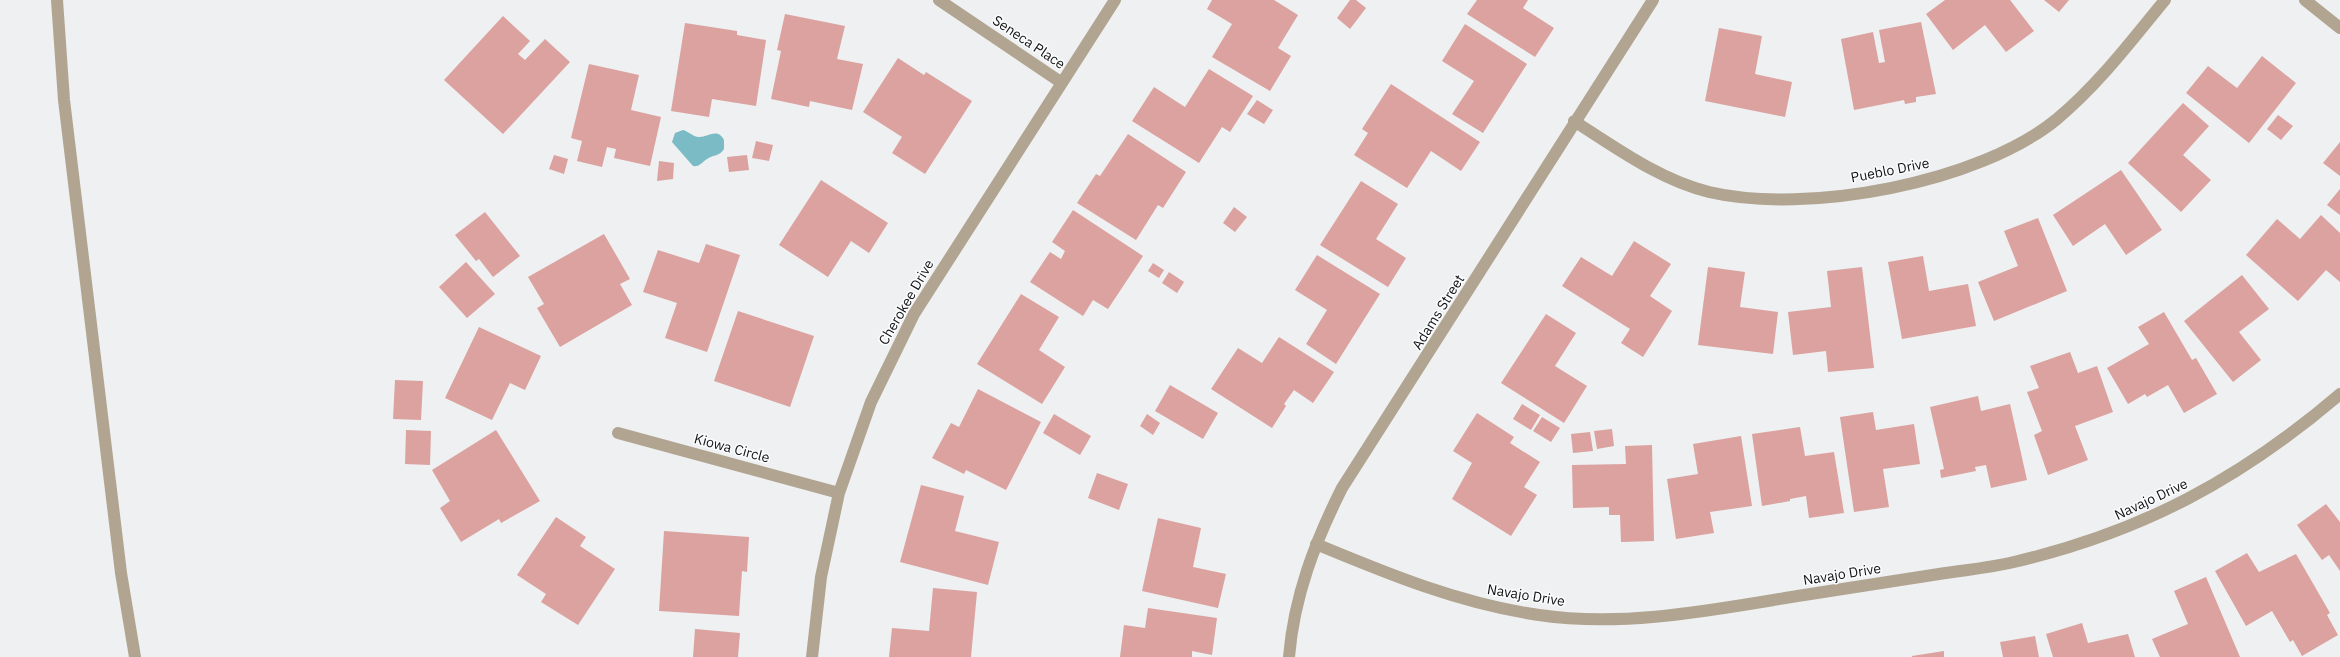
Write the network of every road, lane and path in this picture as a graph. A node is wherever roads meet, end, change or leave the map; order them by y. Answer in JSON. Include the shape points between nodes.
{"nodes":[{"id":1,"x":57,"y":0,"type":"edge"},
{"id":2,"x":939,"y":0,"type":"edge"},
{"id":3,"x":1115,"y":0,"type":"edge"},
{"id":4,"x":1653,"y":0,"type":"edge"},
{"id":5,"x":2165,"y":0,"type":"edge"},
{"id":6,"x":2305,"y":0,"type":"edge"},
{"id":7,"x":2340,"y":28,"type":"edge"},
{"id":8,"x":1062,"y":83,"type":"junction"},
{"id":9,"x":1574,"y":121,"type":"junction"},
{"id":10,"x":2340,"y":394,"type":"edge"},
{"id":11,"x":618,"y":432,"type":"dead end"},
{"id":12,"x":839,"y":493,"type":"junction"},
{"id":13,"x":1316,"y":544,"type":"junction"},
{"id":14,"x":135,"y":657,"type":"edge"},
{"id":15,"x":812,"y":657,"type":"edge"},
{"id":16,"x":1289,"y":657,"type":"edge"}],
"edges":[{"from":1,"to":14,"type":"street","via":[[64,108],[121,573]]},
{"from":2,"to":8,"type":"street","name":"Seneca Place"},
{"from":3,"to":8,"type":"street","name":"Cherokee Drive"},
{"from":4,"to":9,"type":"street","name":"Adams Street"},
{"from":5,"to":9,"type":"street","name":"Pueblo Drive","via":[[2112,65],[2056,120],[1990,159],[1956,172],[1908,184],[1790,200],[1734,197],[1688,185],[1661,174]]},
{"from":6,"to":7,"type":"street"},
{"from":8,"to":12,"type":"street","name":"Cherokee Drive","via":[[914,314],[871,402]]},
{"from":9,"to":13,"type":"street","name":"Adams Street","via":[[1456,312],[1342,488]]},
{"from":10,"to":13,"type":"street","name":"Navajo Drive","via":[[2264,455],[2225,479],[2180,504],[2095,539],[2011,563],[1716,609],[1621,618],[1540,616],[1456,597]]},
{"from":11,"to":12,"type":"street","name":"Kiowa Circle"},
{"from":12,"to":15,"type":"street","name":"Cherokee Drive","via":[[821,577]]},
{"from":13,"to":16,"type":"street","name":"Adams Street","via":[[1294,616]]}]}
